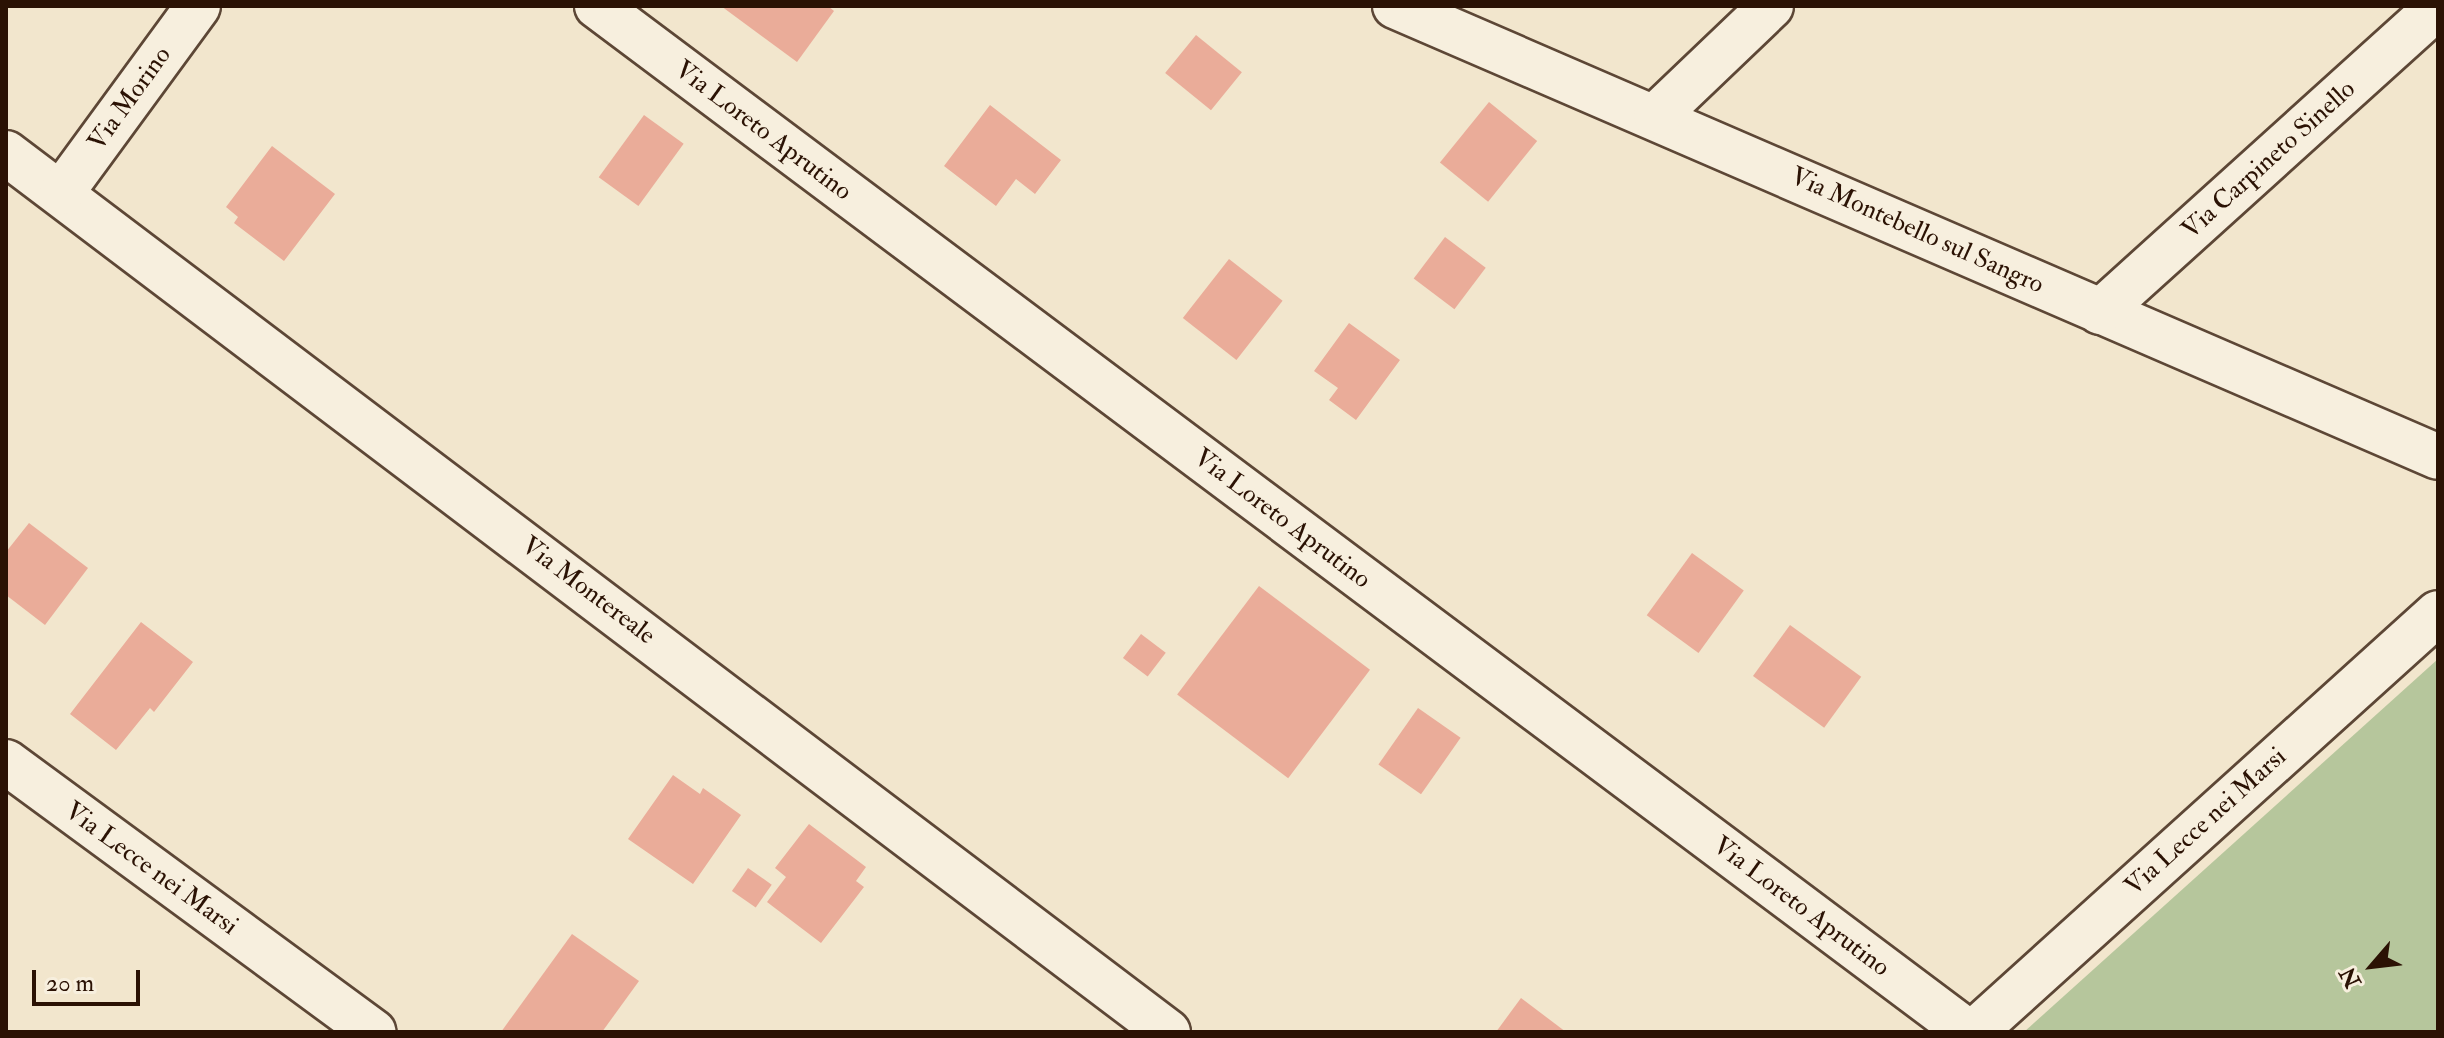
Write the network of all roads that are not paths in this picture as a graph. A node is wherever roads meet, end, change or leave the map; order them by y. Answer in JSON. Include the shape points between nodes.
{"nodes":[{"id":1,"x":198,"y":6,"type":"edge"},
{"id":2,"x":597,"y":6,"type":"edge"},
{"id":3,"x":1395,"y":6,"type":"edge"},
{"id":4,"x":1771,"y":6,"type":"edge"},
{"id":5,"x":2438,"y":7,"type":"edge"},
{"id":6,"x":1656,"y":116,"type":"junction"},
{"id":7,"x":6,"y":153,"type":"edge"},
{"id":8,"x":62,"y":192,"type":"junction"},
{"id":9,"x":2100,"y":312,"type":"junction"},
{"id":10,"x":2438,"y":457,"type":"edge"},
{"id":11,"x":2438,"y":613,"type":"edge"},
{"id":12,"x":6,"y":762,"type":"edge"},
{"id":13,"x":373,"y":1032,"type":"edge"},
{"id":14,"x":1168,"y":1032,"type":"edge"},
{"id":15,"x":1968,"y":1032,"type":"edge"},
{"id":16,"x":1974,"y":1032,"type":"edge"}],
"edges":[{"from":1,"to":8,"type":"street","name":"Via Morino"},
{"from":2,"to":15,"type":"street","name":"Via Loreto Aprutino"},
{"from":3,"to":6,"type":"street","name":"Via Montebello sul Sangro"},
{"from":4,"to":6,"type":"street"},
{"from":5,"to":9,"type":"street","name":"Via Carpineto Sinello"},
{"from":6,"to":9,"type":"street","name":"Via Montebello sul Sangro"},
{"from":7,"to":8,"type":"street","name":"Via Montereale"},
{"from":8,"to":14,"type":"street","name":"Via Montereale"},
{"from":9,"to":10,"type":"street","name":"Via Montebello sul Sangro"},
{"from":11,"to":16,"type":"street","name":"Via Lecce nei Marsi"},
{"from":12,"to":13,"type":"street","name":"Via Lecce nei Marsi"}]}
